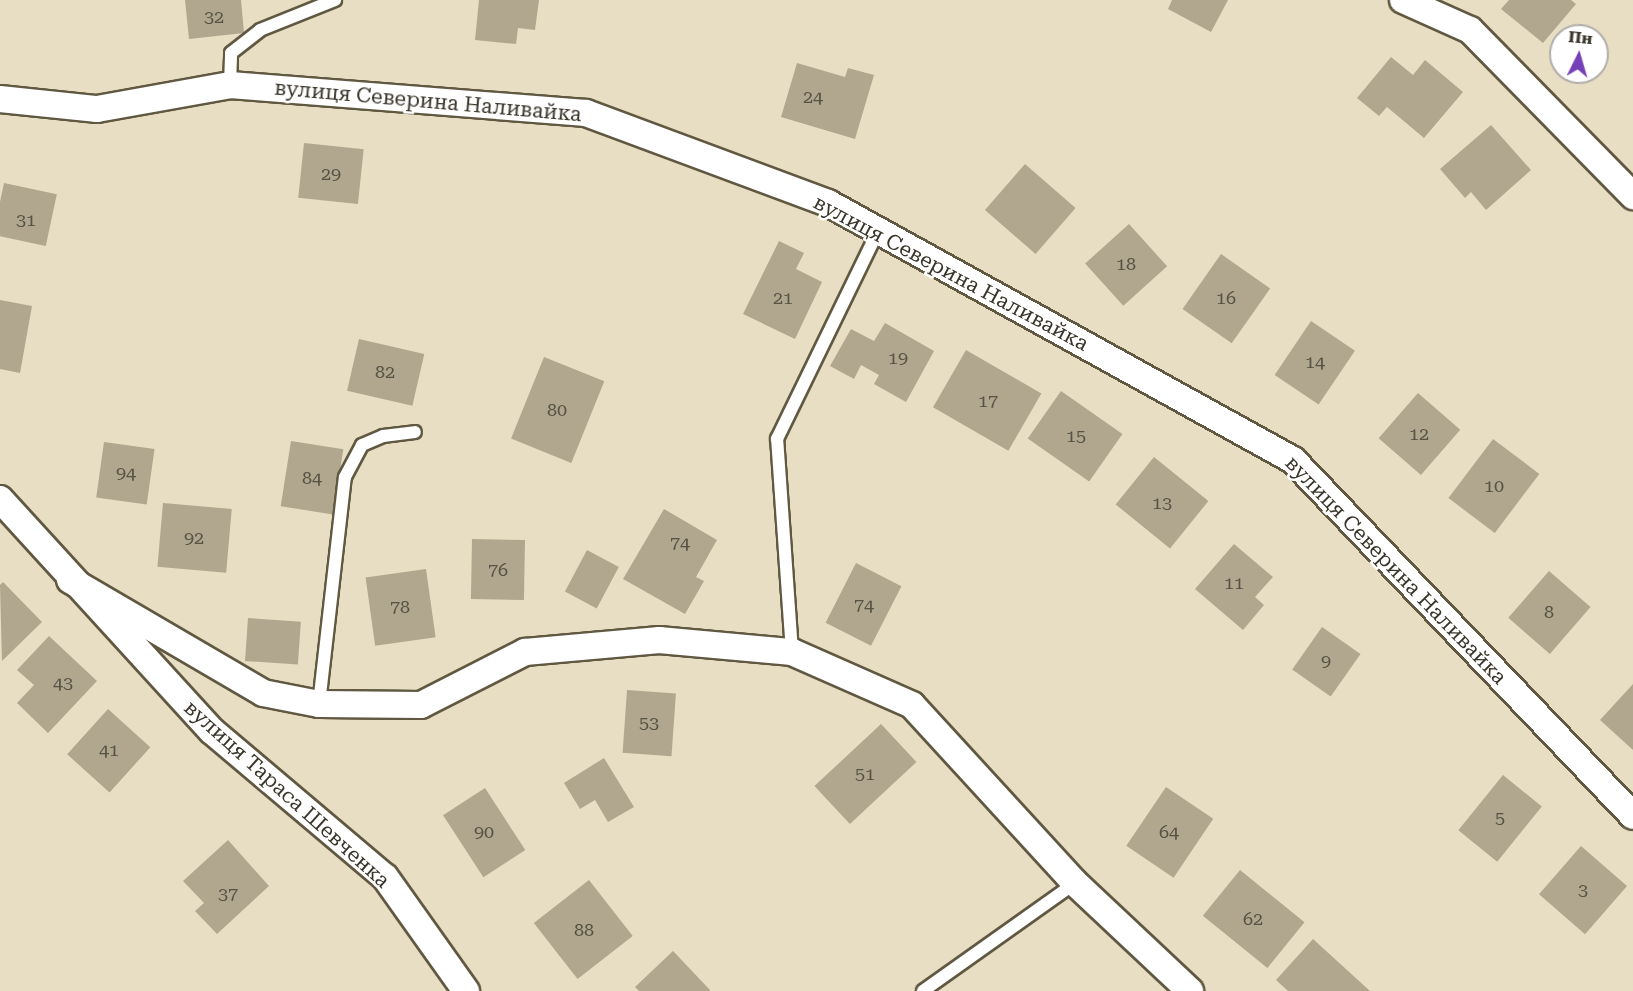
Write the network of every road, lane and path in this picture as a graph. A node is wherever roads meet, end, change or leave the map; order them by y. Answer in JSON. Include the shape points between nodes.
{"nodes":[{"id":1,"x":335,"y":0,"type":"edge"},
{"id":2,"x":1403,"y":0,"type":"edge"},
{"id":3,"x":230,"y":85,"type":"junction"},
{"id":4,"x":0,"y":99,"type":"edge"},
{"id":5,"x":1633,"y":196,"type":"edge"},
{"id":6,"x":878,"y":231,"type":"junction"},
{"id":7,"x":415,"y":432,"type":"dead end"},
{"id":8,"x":0,"y":499,"type":"edge"},
{"id":9,"x":70,"y":580,"type":"junction"},
{"id":10,"x":792,"y":652,"type":"junction"},
{"id":11,"x":319,"y":704,"type":"junction"},
{"id":12,"x":1633,"y":816,"type":"edge"},
{"id":13,"x":1075,"y":883,"type":"junction"},
{"id":14,"x":466,"y":991,"type":"edge"},
{"id":15,"x":923,"y":991,"type":"edge"},
{"id":16,"x":1190,"y":991,"type":"edge"}],
"edges":[{"from":1,"to":3,"type":"lane","via":[[260,30],[231,53]]},
{"from":2,"to":5,"type":"street","via":[[1470,30]]},
{"from":3,"to":4,"type":"street","name":"вулиця Северина Наливайка","via":[[98,109]]},
{"from":3,"to":6,"type":"street","name":"вулиця Северина Наливайка","via":[[586,113],[828,203]]},
{"from":6,"to":10,"type":"lane","via":[[777,439]]},
{"from":6,"to":12,"type":"street","name":"вулиця Северина Наливайка","via":[[1293,460]]},
{"from":7,"to":11,"type":"lane","via":[[383,436],[362,445],[345,477]]},
{"from":8,"to":9,"type":"street","name":"вулиця Тараса Шевченка"},
{"from":9,"to":11,"type":"street","via":[[263,693]]},
{"from":9,"to":14,"type":"street","name":"вулиця Тараса Шевченка","via":[[212,731],[386,876]]},
{"from":10,"to":11,"type":"street","via":[[659,640],[525,652],[421,705]]},
{"from":10,"to":13,"type":"street","via":[[912,705]]},
{"from":13,"to":15,"type":"lane"},
{"from":13,"to":16,"type":"street"}]}
